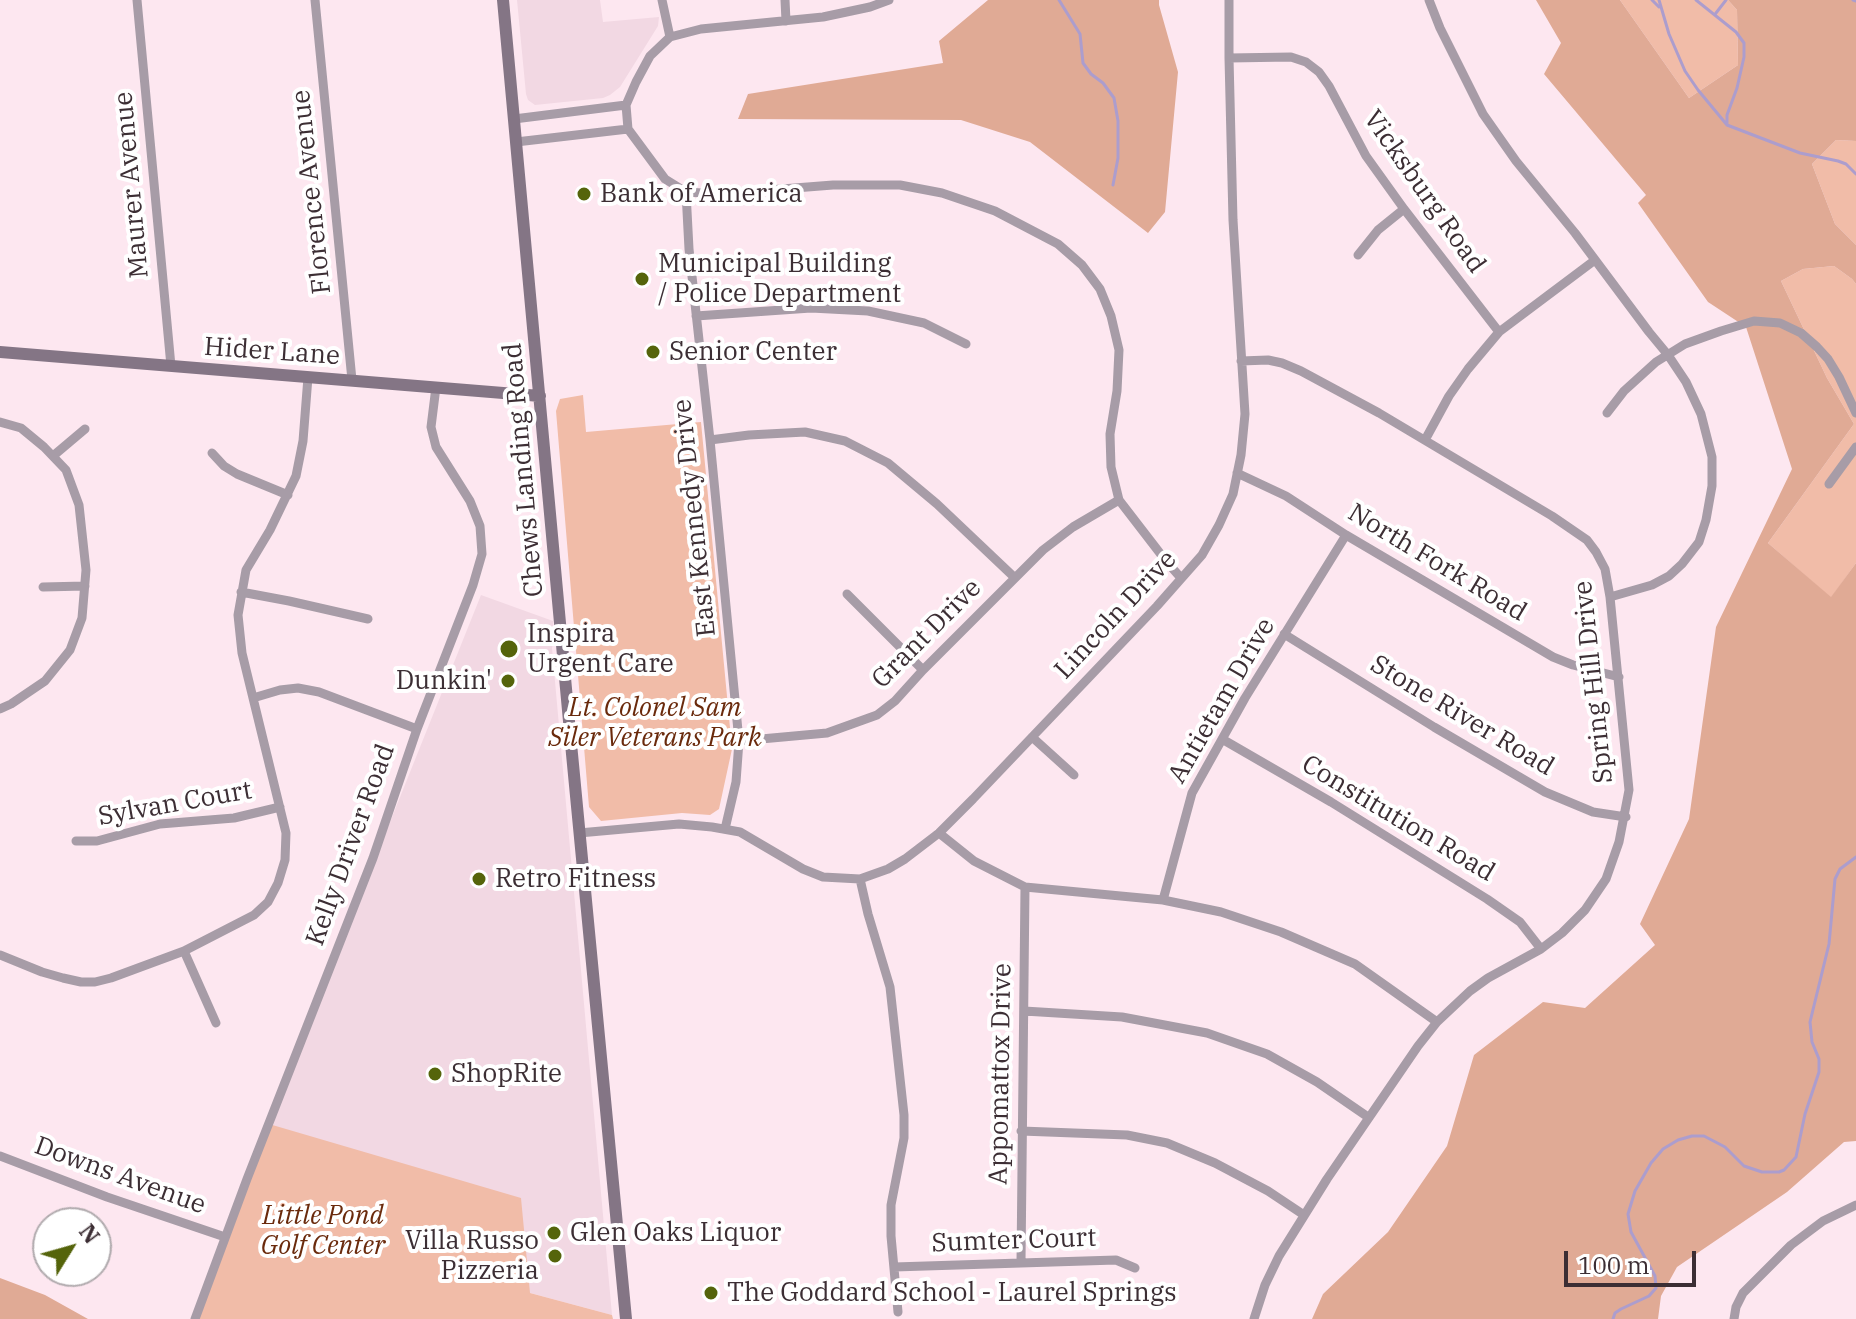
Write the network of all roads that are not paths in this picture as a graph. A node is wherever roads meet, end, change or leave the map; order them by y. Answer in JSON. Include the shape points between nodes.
{"nodes":[{"id":1,"x":137,"y":0,"type":"edge"},
{"id":2,"x":315,"y":0,"type":"edge"},
{"id":3,"x":503,"y":0,"type":"edge"},
{"id":4,"x":662,"y":0,"type":"edge"},
{"id":5,"x":785,"y":0,"type":"edge"},
{"id":6,"x":889,"y":0,"type":"edge"},
{"id":7,"x":1229,"y":0,"type":"edge"},
{"id":8,"x":1429,"y":0,"type":"edge"},
{"id":9,"x":786,"y":21,"type":"junction"},
{"id":10,"x":670,"y":37,"type":"junction"},
{"id":11,"x":1229,"y":58,"type":"junction"},
{"id":12,"x":626,"y":105,"type":"junction"},
{"id":13,"x":514,"y":119,"type":"junction"},
{"id":14,"x":628,"y":129,"type":"junction"},
{"id":15,"x":516,"y":142,"type":"junction"},
{"id":16,"x":686,"y":192,"type":"junction"},
{"id":17,"x":1404,"y":209,"type":"junction"},
{"id":18,"x":1358,"y":255,"type":"dead end"},
{"id":19,"x":1595,"y":260,"type":"junction"},
{"id":20,"x":696,"y":316,"type":"junction"},
{"id":21,"x":1499,"y":332,"type":"junction"},
{"id":22,"x":966,"y":344,"type":"dead end"},
{"id":23,"x":0,"y":352,"type":"edge"},
{"id":24,"x":1668,"y":355,"type":"junction"},
{"id":25,"x":1241,"y":361,"type":"junction"},
{"id":26,"x":171,"y":366,"type":"junction"},
{"id":27,"x":308,"y":377,"type":"junction"},
{"id":28,"x":352,"y":380,"type":"junction"},
{"id":29,"x":436,"y":387,"type":"junction"},
{"id":30,"x":540,"y":396,"type":"junction"},
{"id":31,"x":1607,"y":413,"type":"dead end"},
{"id":32,"x":1856,"y":413,"type":"edge"},
{"id":33,"x":0,"y":422,"type":"edge"},
{"id":34,"x":85,"y":429,"type":"dead end"},
{"id":35,"x":710,"y":440,"type":"junction"},
{"id":36,"x":1425,"y":440,"type":"junction"},
{"id":37,"x":1856,"y":447,"type":"edge"},
{"id":38,"x":212,"y":453,"type":"dead end"},
{"id":39,"x":53,"y":456,"type":"junction"},
{"id":40,"x":1237,"y":473,"type":"junction"},
{"id":41,"x":1829,"y":484,"type":"dead end"},
{"id":42,"x":288,"y":495,"type":"junction"},
{"id":43,"x":1119,"y":500,"type":"junction"},
{"id":44,"x":1346,"y":535,"type":"junction"},
{"id":45,"x":1014,"y":577,"type":"junction"},
{"id":46,"x":1181,"y":578,"type":"junction"},
{"id":47,"x":85,"y":586,"type":"junction"},
{"id":48,"x":43,"y":587,"type":"dead end"},
{"id":49,"x":241,"y":592,"type":"junction"},
{"id":50,"x":847,"y":594,"type":"dead end"},
{"id":51,"x":1610,"y":597,"type":"junction"},
{"id":52,"x":368,"y":619,"type":"dead end"},
{"id":53,"x":1284,"y":634,"type":"junction"},
{"id":54,"x":923,"y":670,"type":"junction"},
{"id":55,"x":1619,"y":677,"type":"junction"},
{"id":56,"x":253,"y":698,"type":"junction"},
{"id":57,"x":0,"y":709,"type":"edge"},
{"id":58,"x":417,"y":729,"type":"junction"},
{"id":59,"x":1032,"y":737,"type":"junction"},
{"id":60,"x":1222,"y":739,"type":"junction"},
{"id":61,"x":739,"y":741,"type":"junction"},
{"id":62,"x":1074,"y":775,"type":"dead end"},
{"id":63,"x":280,"y":807,"type":"junction"},
{"id":64,"x":1626,"y":817,"type":"junction"},
{"id":65,"x":725,"y":829,"type":"junction"},
{"id":66,"x":579,"y":833,"type":"junction"},
{"id":67,"x":939,"y":833,"type":"junction"},
{"id":68,"x":76,"y":841,"type":"dead end"},
{"id":69,"x":860,"y":879,"type":"junction"},
{"id":70,"x":1025,"y":887,"type":"junction"},
{"id":71,"x":1163,"y":900,"type":"junction"},
{"id":72,"x":1541,"y":949,"type":"junction"},
{"id":73,"x":184,"y":951,"type":"junction"},
{"id":74,"x":0,"y":955,"type":"edge"},
{"id":75,"x":1024,"y":1011,"type":"junction"},
{"id":76,"x":1437,"y":1022,"type":"junction"},
{"id":77,"x":216,"y":1023,"type":"dead end"},
{"id":78,"x":1368,"y":1117,"type":"junction"},
{"id":79,"x":1021,"y":1131,"type":"junction"},
{"id":80,"x":0,"y":1156,"type":"edge"},
{"id":81,"x":1856,"y":1205,"type":"edge"},
{"id":82,"x":1304,"y":1215,"type":"junction"},
{"id":83,"x":225,"y":1237,"type":"junction"},
{"id":84,"x":1021,"y":1261,"type":"junction"},
{"id":85,"x":894,"y":1267,"type":"junction"},
{"id":86,"x":1135,"y":1268,"type":"dead end"},
{"id":87,"x":898,"y":1312,"type":"dead end"},
{"id":88,"x":195,"y":1319,"type":"edge"},
{"id":89,"x":626,"y":1319,"type":"edge"},
{"id":90,"x":1254,"y":1319,"type":"edge"},
{"id":91,"x":1734,"y":1319,"type":"edge"}],
"edges":[{"from":1,"to":26,"type":"street","name":"Maurer Avenue"},
{"from":2,"to":28,"type":"street","name":"Florence Avenue"},
{"from":3,"to":13,"type":"main road","name":"Chews Landing Road"},
{"from":4,"to":10,"type":"street"},
{"from":5,"to":9,"type":"street"},
{"from":6,"to":9,"type":"street"},
{"from":7,"to":11,"type":"street","name":"Lincoln Drive"},
{"from":8,"to":19,"type":"street","via":[[1483,114]]},
{"from":9,"to":10,"type":"street"},
{"from":10,"to":12,"type":"street","via":[[650,56]]},
{"from":11,"to":17,"type":"street","name":"Vicksburg Road","via":[[1291,57],[1319,72],[1366,156]]},
{"from":11,"to":25,"type":"street","name":"Lincoln Drive"},
{"from":12,"to":13,"type":"street"},
{"from":12,"to":14,"type":"street"},
{"from":13,"to":15,"type":"main road","name":"Chews Landing Road"},
{"from":14,"to":15,"type":"street"},
{"from":14,"to":16,"type":"street","via":[[665,179]]},
{"from":15,"to":30,"type":"main road","name":"Chews Landing Road"},
{"from":16,"to":20,"type":"street","name":"East Kennedy Drive"},
{"from":16,"to":43,"type":"street","via":[[900,185],[995,211],[1058,244],[1100,289],[1111,316],[1119,350],[1111,467]]},
{"from":17,"to":18,"type":"street"},
{"from":17,"to":21,"type":"street","name":"Vicksburg Road"},
{"from":19,"to":21,"type":"street"},
{"from":19,"to":24,"type":"street"},
{"from":20,"to":22,"type":"street","via":[[811,308],[868,311],[924,323]]},
{"from":20,"to":35,"type":"street","name":"East Kennedy Drive"},
{"from":21,"to":36,"type":"street","via":[[1449,396]]},
{"from":23,"to":26,"type":"main road","name":"Hider Lane"},
{"from":24,"to":31,"type":"street","via":[[1624,391]]},
{"from":24,"to":32,"type":"street","via":[[1754,321],[1780,323],[1801,333],[1828,359]]},
{"from":24,"to":51,"type":"street","via":[[1701,414],[1712,457],[1706,520],[1699,542],[1669,576]]},
{"from":25,"to":36,"type":"street","name":"Spring Hill Drive","via":[[1268,360],[1301,371]]},
{"from":25,"to":40,"type":"street","name":"Lincoln Drive","via":[[1245,414]]},
{"from":26,"to":27,"type":"main road","name":"Hider Lane"},
{"from":27,"to":28,"type":"main road","name":"Hider Lane"},
{"from":27,"to":42,"type":"street","via":[[303,441]]},
{"from":28,"to":29,"type":"main road","name":"Hider Lane"},
{"from":29,"to":30,"type":"main road","name":"Hider Lane"},
{"from":29,"to":58,"type":"street","name":"Kelly Driver Road","via":[[431,427],[436,447],[470,501],[480,526],[482,554]]},
{"from":30,"to":66,"type":"main road","name":"Chews Landing Road"},
{"from":33,"to":39,"type":"street","via":[[21,428]]},
{"from":34,"to":39,"type":"street"},
{"from":35,"to":45,"type":"street","via":[[805,432],[845,441],[888,463]]},
{"from":35,"to":61,"type":"street","name":"East Kennedy Drive"},
{"from":36,"to":51,"type":"street","name":"Spring Hill Drive","via":[[1587,540],[1605,569]]},
{"from":37,"to":41,"type":"street"},
{"from":38,"to":42,"type":"street","via":[[237,474]]},
{"from":39,"to":47,"type":"street","via":[[66,470],[79,505]]},
{"from":40,"to":44,"type":"street","name":"North Fork Road","via":[[1286,496]]},
{"from":40,"to":46,"type":"street","name":"Lincoln Drive","via":[[1219,525]]},
{"from":42,"to":49,"type":"street","via":[[246,570]]},
{"from":43,"to":45,"type":"street","name":"Grant Drive","via":[[1073,527]]},
{"from":43,"to":46,"type":"street"},
{"from":44,"to":53,"type":"street","name":"Antietam Drive"},
{"from":44,"to":55,"type":"street","name":"North Fork Road","via":[[1553,657]]},
{"from":45,"to":54,"type":"street","name":"Grant Drive"},
{"from":46,"to":59,"type":"street","name":"Lincoln Drive"},
{"from":47,"to":48,"type":"street"},
{"from":47,"to":57,"type":"street","via":[[82,618],[70,650],[45,681]]},
{"from":49,"to":52,"type":"street"},
{"from":49,"to":56,"type":"street","via":[[242,653]]},
{"from":50,"to":54,"type":"street"},
{"from":51,"to":55,"type":"street","name":"Spring Hill Drive"},
{"from":53,"to":60,"type":"street","name":"Antietam Drive"},
{"from":53,"to":64,"type":"street","name":"Stone River Road","via":[[1545,792],[1593,812]]},
{"from":54,"to":61,"type":"street","name":"Grant Drive","via":[[877,715],[827,733]]},
{"from":55,"to":64,"type":"street","name":"Spring Hill Drive","via":[[1629,790]]},
{"from":56,"to":58,"type":"street","via":[[298,688]]},
{"from":56,"to":63,"type":"street"},
{"from":58,"to":83,"type":"street","name":"Kelly Driver Road","via":[[373,858]]},
{"from":59,"to":62,"type":"street"},
{"from":59,"to":67,"type":"street","name":"Lincoln Drive"},
{"from":60,"to":71,"type":"street","name":"Antietam Drive","via":[[1192,793]]},
{"from":60,"to":72,"type":"street","name":"Constitution Road","via":[[1487,899],[1520,922]]},
{"from":61,"to":65,"type":"street","name":"East Kennedy Drive"},
{"from":63,"to":68,"type":"street","name":"Sylvan Court"},
{"from":63,"to":73,"type":"street","via":[[285,860],[268,902],[254,915]]},
{"from":64,"to":72,"type":"street","name":"Spring Hill Drive","via":[[1606,879],[1585,910]]},
{"from":65,"to":66,"type":"street","name":"Lincoln Drive","via":[[679,824]]},
{"from":65,"to":69,"type":"street","name":"Lincoln Drive","via":[[823,877]]},
{"from":66,"to":89,"type":"main road","name":"Chews Landing Road"},
{"from":67,"to":69,"type":"street","name":"Lincoln Drive","via":[[888,869]]},
{"from":67,"to":70,"type":"street","via":[[974,861]]},
{"from":69,"to":85,"type":"street","via":[[890,987],[904,1115],[891,1205]]},
{"from":70,"to":71,"type":"street"},
{"from":70,"to":75,"type":"street","name":"Appomattox Drive"},
{"from":71,"to":76,"type":"street","via":[[1221,912],[1355,964]]},
{"from":72,"to":76,"type":"street","name":"Spring Hill Drive","via":[[1488,978]]},
{"from":73,"to":74,"type":"street","via":[[95,982],[63,978]]},
{"from":73,"to":77,"type":"street"},
{"from":75,"to":78,"type":"street","via":[[1122,1017],[1207,1033],[1267,1054]]},
{"from":75,"to":79,"type":"street","name":"Appomattox Drive"},
{"from":76,"to":78,"type":"street","name":"Spring Hill Drive"},
{"from":78,"to":82,"type":"street","name":"Spring Hill Drive"},
{"from":79,"to":82,"type":"street","via":[[1127,1135],[1167,1143],[1215,1163]]},
{"from":79,"to":84,"type":"street","name":"Appomattox Drive"},
{"from":80,"to":83,"type":"street","name":"Downs Avenue"},
{"from":81,"to":91,"type":"street","via":[[1791,1245],[1747,1288]]},
{"from":82,"to":90,"type":"street","name":"Spring Hill Drive","via":[[1265,1285]]},
{"from":83,"to":88,"type":"street","name":"Kelly Driver Road"},
{"from":84,"to":85,"type":"street","name":"Sumter Court"},
{"from":84,"to":86,"type":"street","name":"Sumter Court","via":[[1116,1260]]},
{"from":85,"to":87,"type":"street"}]}
